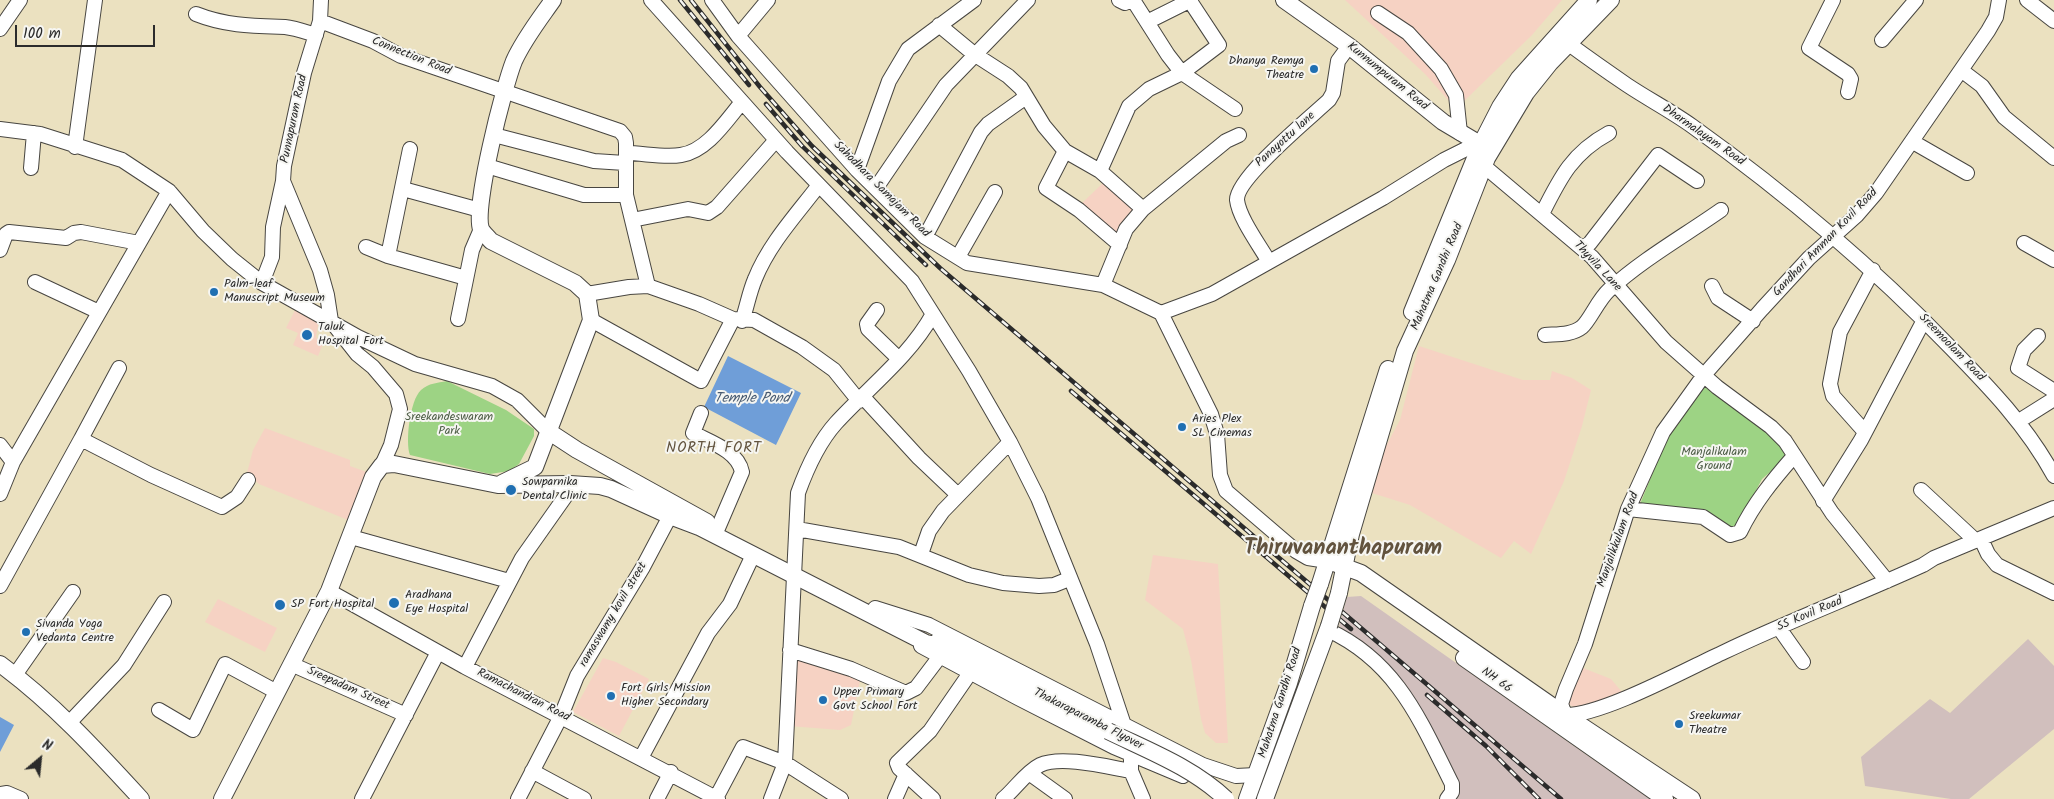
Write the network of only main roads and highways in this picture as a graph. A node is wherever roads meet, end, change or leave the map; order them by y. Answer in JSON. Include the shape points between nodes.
{"nodes":[{"id":1,"x":1284,"y":0,"type":"edge"},
{"id":2,"x":1589,"y":0,"type":"edge"},
{"id":3,"x":1611,"y":0,"type":"edge"},
{"id":4,"x":551,"y":1,"type":"edge"},
{"id":5,"x":1486,"y":148,"type":"junction"},
{"id":6,"x":1381,"y":405,"type":"junction"},
{"id":7,"x":548,"y":431,"type":"junction"},
{"id":8,"x":498,"y":485,"type":"junction"},
{"id":9,"x":1351,"y":534,"type":"junction"},
{"id":10,"x":1326,"y":564,"type":"junction"},
{"id":11,"x":1343,"y":570,"type":"junction"},
{"id":12,"x":795,"y":572,"type":"junction"},
{"id":13,"x":1375,"y":583,"type":"junction"},
{"id":14,"x":0,"y":664,"type":"edge"},
{"id":15,"x":1561,"y":720,"type":"junction"},
{"id":16,"x":141,"y":799,"type":"edge"},
{"id":17,"x":222,"y":799,"type":"edge"},
{"id":18,"x":1226,"y":799,"type":"edge"},
{"id":19,"x":1248,"y":799,"type":"edge"},
{"id":20,"x":1265,"y":799,"type":"edge"},
{"id":21,"x":1664,"y":799,"type":"edge"},
{"id":22,"x":1692,"y":799,"type":"edge"}],
"edges":[{"from":1,"to":5,"type":"main road","name":"Kunnumpuram Road","via":[[1349,46],[1443,122]]},
{"from":2,"to":5,"type":"main road","name":"Mahatma Gandhi Road","via":[[1519,78]]},
{"from":3,"to":5,"type":"main road","name":"Mahatma Gandhi Road","via":[[1526,92]]},
{"from":4,"to":7,"type":"main road","via":[[525,39],[504,92],[480,210],[481,230],[491,241],[575,283],[587,294],[591,320]]},
{"from":5,"to":6,"type":"main road","name":"Mahatma Gandhi Road"},
{"from":5,"to":6,"type":"main road","name":"Mahatma Gandhi Road","via":[[1484,166],[1446,260]]},
{"from":6,"to":9,"type":"main road","name":"Mahatma Gandhi Road"},
{"from":6,"to":10,"type":"main road","name":"Mahatma Gandhi Road"},
{"from":7,"to":8,"type":"main road","via":[[535,467]]},
{"from":7,"to":12,"type":"main road"},
{"from":8,"to":12,"type":"main road","via":[[570,484],[611,489]]},
{"from":8,"to":17,"type":"main road","via":[[382,464],[373,476],[329,591]]},
{"from":9,"to":11,"type":"main road","name":"Mahatma Gandhi Road"},
{"from":9,"to":13,"type":"main road","via":[[1358,558]]},
{"from":10,"to":11,"type":"main road","name":"NH 66"},
{"from":10,"to":19,"type":"main road","name":"Mahatma Gandhi Road","bridge":true},
{"from":11,"to":13,"type":"main road"},
{"from":11,"to":15,"type":"main road","name":"NH 66"},
{"from":11,"to":20,"type":"main road","name":"Mahatma Gandhi Road","bridge":true,"via":[[1329,628]]},
{"from":12,"to":18,"type":"main road","name":"Thakaraparamba Flyover","bridge":true,"via":[[877,614],[926,633],[944,651],[1114,728],[1207,782]]},
{"from":13,"to":15,"type":"main road","name":"NH 66"},
{"from":14,"to":16,"type":"main road","via":[[69,723]]},
{"from":15,"to":21,"type":"main road","name":"NH 66"},
{"from":15,"to":22,"type":"main road","name":"NH 66"}]}
